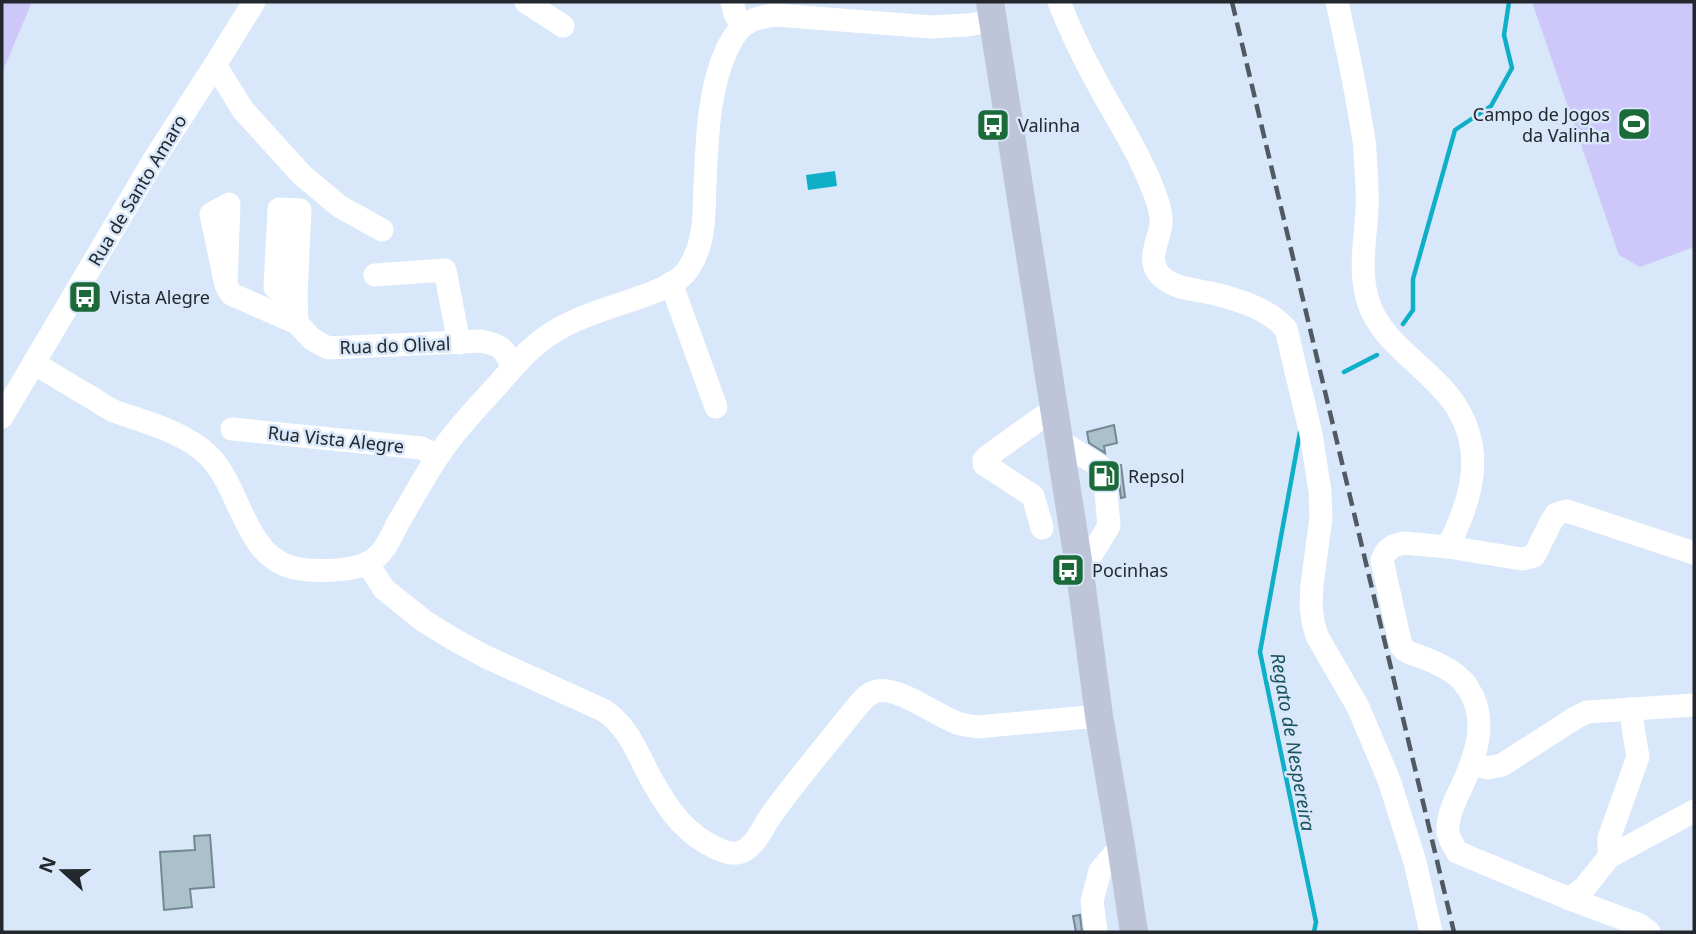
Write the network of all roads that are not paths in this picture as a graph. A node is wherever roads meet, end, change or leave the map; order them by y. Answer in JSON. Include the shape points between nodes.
{"nodes":[{"id":1,"x":254,"y":2,"type":"edge"},
{"id":2,"x":526,"y":2,"type":"edge"},
{"id":3,"x":732,"y":2,"type":"edge"},
{"id":4,"x":1059,"y":2,"type":"edge"},
{"id":5,"x":1337,"y":2,"type":"edge"},
{"id":6,"x":991,"y":11,"type":"edge"},
{"id":7,"x":563,"y":26,"type":"dead end"},
{"id":8,"x":742,"y":26,"type":"junction"},
{"id":9,"x":215,"y":65,"type":"junction"},
{"id":10,"x":382,"y":230,"type":"dead end"},
{"id":11,"x":375,"y":275,"type":"dead end"},
{"id":12,"x":671,"y":283,"type":"junction"},
{"id":13,"x":226,"y":285,"type":"dead end"},
{"id":14,"x":296,"y":296,"type":"dead end"},
{"id":15,"x":297,"y":323,"type":"junction"},
{"id":16,"x":459,"y":342,"type":"junction"},
{"id":17,"x":34,"y":363,"type":"junction"},
{"id":18,"x":512,"y":367,"type":"junction"},
{"id":19,"x":716,"y":407,"type":"dead end"},
{"id":20,"x":1055,"y":408,"type":"junction"},
{"id":21,"x":2,"y":417,"type":"edge"},
{"id":22,"x":232,"y":429,"type":"dead end"},
{"id":23,"x":1060,"y":441,"type":"junction"},
{"id":24,"x":438,"y":456,"type":"junction"},
{"id":25,"x":1042,"y":528,"type":"dead end"},
{"id":26,"x":1448,"y":547,"type":"junction"},
{"id":27,"x":1694,"y":553,"type":"edge"},
{"id":28,"x":367,"y":563,"type":"junction"},
{"id":29,"x":1080,"y":573,"type":"junction"},
{"id":30,"x":1694,"y":705,"type":"edge"},
{"id":31,"x":1632,"y":709,"type":"junction"},
{"id":32,"x":1099,"y":716,"type":"junction"},
{"id":33,"x":1472,"y":764,"type":"junction"},
{"id":34,"x":1694,"y":811,"type":"edge"},
{"id":35,"x":1121,"y":846,"type":"junction"},
{"id":36,"x":1609,"y":858,"type":"junction"},
{"id":37,"x":1570,"y":899,"type":"junction"},
{"id":38,"x":1096,"y":932,"type":"edge"},
{"id":39,"x":1135,"y":932,"type":"edge"},
{"id":40,"x":1430,"y":932,"type":"edge"},
{"id":41,"x":1649,"y":932,"type":"edge"}],
"edges":[{"from":1,"to":9,"type":"street","name":"Rua de Santo Amaro"},
{"from":2,"to":7,"type":"street"},
{"from":3,"to":8,"type":"street"},
{"from":4,"to":40,"type":"street","via":[[1158,203],[1161,228],[1154,263],[1158,274],[1185,288],[1261,310],[1286,329],[1321,491],[1313,622],[1358,706],[1389,780]]},
{"from":5,"to":26,"type":"street","via":[[1365,149],[1363,280],[1368,301],[1393,342],[1455,404],[1472,454],[1469,497]]},
{"from":6,"to":8,"type":"street","via":[[967,25],[932,27],[776,15],[760,16]]},
{"from":6,"to":20,"type":"main road"},
{"from":8,"to":12,"type":"street","via":[[722,60],[713,99],[699,247],[691,265]]},
{"from":9,"to":10,"type":"street","via":[[243,110],[302,175],[339,206]]},
{"from":9,"to":17,"type":"street","name":"Rua de Santo Amaro"},
{"from":11,"to":16,"type":"street","name":"Rua do Olival","via":[[445,270]]},
{"from":12,"to":18,"type":"street","via":[[563,326]]},
{"from":12,"to":19,"type":"street"},
{"from":13,"to":15,"type":"street","name":"Rua do Olival","via":[[231,294]]},
{"from":14,"to":15,"type":"street"},
{"from":15,"to":16,"type":"street","name":"Rua do Olival","via":[[328,348]]},
{"from":16,"to":18,"type":"street","name":"Rua do Olival","via":[[494,344],[506,352]]},
{"from":17,"to":21,"type":"street","name":"Rua de Santo Amaro"},
{"from":17,"to":28,"type":"street","via":[[112,410],[195,444],[210,456],[248,527],[274,559],[315,570]]},
{"from":18,"to":24,"type":"street"},
{"from":20,"to":23,"type":"main road"},
{"from":20,"to":25,"type":"street","via":[[984,460],[1034,496]]},
{"from":22,"to":24,"type":"street","name":"Rua Vista Alegre","via":[[421,448]]},
{"from":23,"to":29,"type":"main road"},
{"from":23,"to":29,"type":"street","via":[[1104,469],[1109,526]]},
{"from":24,"to":28,"type":"street","via":[[387,545]]},
{"from":26,"to":27,"type":"street","via":[[1522,559],[1534,556],[1556,514],[1567,511]]},
{"from":26,"to":33,"type":"street","via":[[1403,543],[1393,546],[1382,560],[1401,646],[1457,675],[1476,705],[1480,723]]},
{"from":28,"to":32,"type":"street","via":[[384,589],[424,621],[486,657],[615,718],[668,807],[702,842],[723,851],[738,853],[751,845],[855,709],[878,690],[977,727]]},
{"from":29,"to":32,"type":"main road"},
{"from":30,"to":31,"type":"street"},
{"from":31,"to":33,"type":"street","via":[[1587,712],[1502,765]]},
{"from":31,"to":36,"type":"street","via":[[1638,757],[1609,838]]},
{"from":32,"to":35,"type":"main road"},
{"from":33,"to":37,"type":"street","via":[[1452,808],[1448,834],[1457,852]]},
{"from":34,"to":36,"type":"street"},
{"from":35,"to":38,"type":"street","via":[[1100,871],[1092,901]]},
{"from":35,"to":39,"type":"main road"},
{"from":36,"to":37,"type":"street"},
{"from":37,"to":41,"type":"street"}]}
